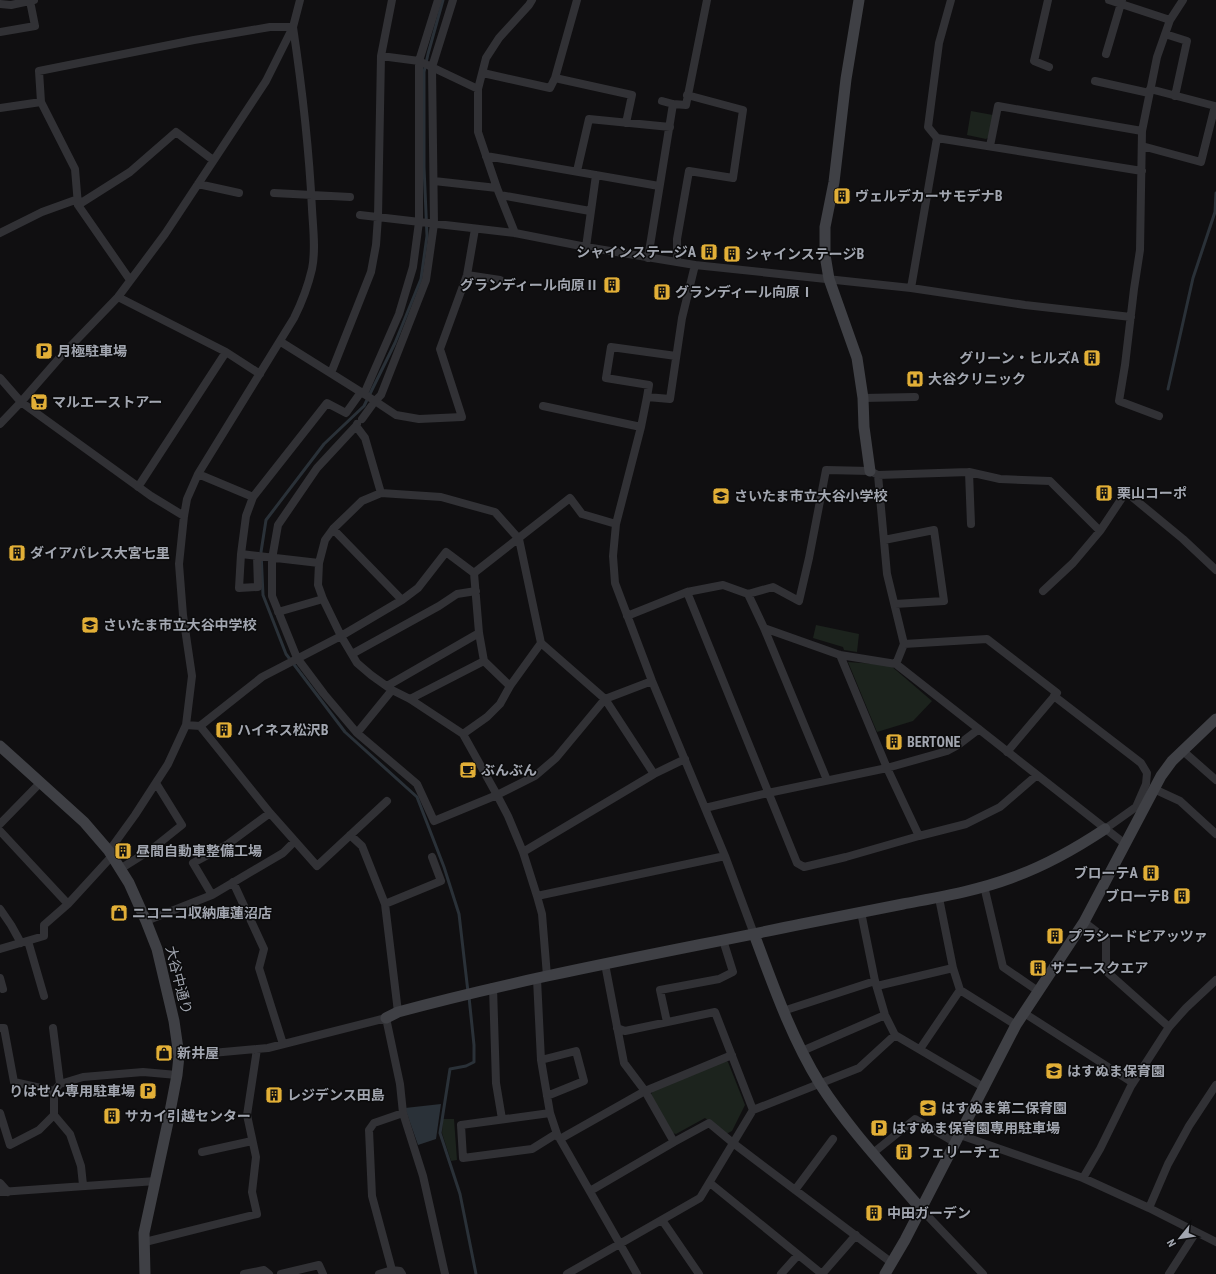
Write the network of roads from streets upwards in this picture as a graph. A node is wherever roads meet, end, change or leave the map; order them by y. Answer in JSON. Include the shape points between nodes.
{"nodes":[{"id":1,"x":32,"y":0,"type":"edge"},
{"id":2,"x":300,"y":0,"type":"edge"},
{"id":3,"x":392,"y":0,"type":"edge"},
{"id":4,"x":438,"y":0,"type":"edge"},
{"id":5,"x":453,"y":0,"type":"edge"},
{"id":6,"x":532,"y":0,"type":"edge"},
{"id":7,"x":577,"y":0,"type":"edge"},
{"id":8,"x":707,"y":0,"type":"edge"},
{"id":9,"x":859,"y":0,"type":"edge"},
{"id":10,"x":951,"y":0,"type":"edge"},
{"id":11,"x":1048,"y":0,"type":"edge"},
{"id":12,"x":1109,"y":0,"type":"edge"},
{"id":13,"x":1183,"y":0,"type":"edge"},
{"id":14,"x":1122,"y":2,"type":"edge"},
{"id":15,"x":0,"y":4,"type":"edge"},
{"id":16,"x":1170,"y":20,"type":"junction"},
{"id":17,"x":293,"y":27,"type":"junction"},
{"id":18,"x":0,"y":32,"type":"edge"},
{"id":19,"x":1165,"y":34,"type":"junction"},
{"id":20,"x":1106,"y":54,"type":"dead end"},
{"id":21,"x":381,"y":56,"type":"junction"},
{"id":22,"x":425,"y":64,"type":"junction"},
{"id":23,"x":1049,"y":67,"type":"dead end"},
{"id":24,"x":483,"y":73,"type":"junction"},
{"id":25,"x":555,"y":78,"type":"junction"},
{"id":26,"x":1095,"y":81,"type":"dead end"},
{"id":27,"x":478,"y":88,"type":"junction"},
{"id":28,"x":1150,"y":91,"type":"junction"},
{"id":29,"x":687,"y":95,"type":"junction"},
{"id":30,"x":1175,"y":96,"type":"junction"},
{"id":31,"x":662,"y":101,"type":"dead end"},
{"id":32,"x":41,"y":102,"type":"junction"},
{"id":33,"x":673,"y":104,"type":"junction"},
{"id":34,"x":0,"y":108,"type":"edge"},
{"id":35,"x":626,"y":123,"type":"junction"},
{"id":36,"x":670,"y":127,"type":"junction"},
{"id":37,"x":1142,"y":131,"type":"junction"},
{"id":38,"x":936,"y":138,"type":"junction"},
{"id":39,"x":990,"y":146,"type":"junction"},
{"id":40,"x":1142,"y":146,"type":"junction"},
{"id":41,"x":486,"y":156,"type":"junction"},
{"id":42,"x":213,"y":160,"type":"junction"},
{"id":43,"x":577,"y":171,"type":"junction"},
{"id":44,"x":1142,"y":171,"type":"junction"},
{"id":45,"x":596,"y":175,"type":"junction"},
{"id":46,"x":434,"y":181,"type":"junction"},
{"id":47,"x":198,"y":184,"type":"junction"},
{"id":48,"x":660,"y":186,"type":"junction"},
{"id":49,"x":498,"y":191,"type":"junction"},
{"id":50,"x":239,"y":193,"type":"dead end"},
{"id":51,"x":274,"y":193,"type":"dead end"},
{"id":52,"x":311,"y":196,"type":"junction"},
{"id":53,"x":350,"y":197,"type":"dead end"},
{"id":54,"x":78,"y":202,"type":"junction"},
{"id":55,"x":590,"y":211,"type":"junction"},
{"id":56,"x":360,"y":215,"type":"dead end"},
{"id":57,"x":378,"y":217,"type":"junction"},
{"id":58,"x":426,"y":223,"type":"junction"},
{"id":59,"x":475,"y":229,"type":"junction"},
{"id":60,"x":0,"y":233,"type":"edge"},
{"id":61,"x":515,"y":233,"type":"junction"},
{"id":62,"x":586,"y":247,"type":"junction"},
{"id":63,"x":648,"y":258,"type":"junction"},
{"id":64,"x":677,"y":262,"type":"junction"},
{"id":65,"x":694,"y":265,"type":"junction"},
{"id":66,"x":467,"y":275,"type":"junction"},
{"id":67,"x":828,"y":279,"type":"junction"},
{"id":68,"x":130,"y":280,"type":"junction"},
{"id":69,"x":500,"y":280,"type":"dead end"},
{"id":70,"x":911,"y":288,"type":"junction"},
{"id":71,"x":118,"y":297,"type":"junction"},
{"id":72,"x":1131,"y":316,"type":"junction"},
{"id":73,"x":281,"y":342,"type":"junction"},
{"id":74,"x":226,"y":352,"type":"junction"},
{"id":75,"x":676,"y":356,"type":"junction"},
{"id":76,"x":331,"y":373,"type":"junction"},
{"id":77,"x":260,"y":374,"type":"junction"},
{"id":78,"x":0,"y":378,"type":"edge"},
{"id":79,"x":368,"y":396,"type":"junction"},
{"id":80,"x":647,"y":397,"type":"junction"},
{"id":81,"x":915,"y":397,"type":"dead end"},
{"id":82,"x":863,"y":398,"type":"junction"},
{"id":83,"x":21,"y":402,"type":"junction"},
{"id":84,"x":543,"y":406,"type":"dead end"},
{"id":85,"x":1159,"y":416,"type":"dead end"},
{"id":86,"x":358,"y":423,"type":"junction"},
{"id":87,"x":0,"y":424,"type":"edge"},
{"id":88,"x":641,"y":427,"type":"junction"},
{"id":89,"x":969,"y":472,"type":"junction"},
{"id":90,"x":874,"y":473,"type":"junction"},
{"id":91,"x":198,"y":474,"type":"junction"},
{"id":92,"x":138,"y":487,"type":"junction"},
{"id":93,"x":381,"y":493,"type":"junction"},
{"id":94,"x":253,"y":497,"type":"junction"},
{"id":95,"x":184,"y":516,"type":"junction"},
{"id":96,"x":616,"y":524,"type":"junction"},
{"id":97,"x":971,"y":524,"type":"dead end"},
{"id":98,"x":333,"y":529,"type":"junction"},
{"id":99,"x":1100,"y":531,"type":"junction"},
{"id":100,"x":519,"y":539,"type":"junction"},
{"id":101,"x":884,"y":540,"type":"junction"},
{"id":102,"x":241,"y":554,"type":"junction"},
{"id":103,"x":260,"y":557,"type":"junction"},
{"id":104,"x":272,"y":559,"type":"junction"},
{"id":105,"x":319,"y":563,"type":"junction"},
{"id":106,"x":1216,"y":570,"type":"edge"},
{"id":107,"x":474,"y":573,"type":"junction"},
{"id":108,"x":476,"y":591,"type":"junction"},
{"id":109,"x":687,"y":592,"type":"junction"},
{"id":110,"x":1043,"y":592,"type":"dead end"},
{"id":111,"x":748,"y":594,"type":"junction"},
{"id":112,"x":322,"y":599,"type":"junction"},
{"id":113,"x":402,"y":600,"type":"junction"},
{"id":114,"x":894,"y":604,"type":"junction"},
{"id":115,"x":278,"y":612,"type":"junction"},
{"id":116,"x":627,"y":616,"type":"junction"},
{"id":117,"x":764,"y":628,"type":"junction"},
{"id":118,"x":479,"y":633,"type":"junction"},
{"id":119,"x":341,"y":636,"type":"junction"},
{"id":120,"x":542,"y":643,"type":"junction"},
{"id":121,"x":904,"y":644,"type":"junction"},
{"id":122,"x":352,"y":654,"type":"junction"},
{"id":123,"x":840,"y":655,"type":"junction"},
{"id":124,"x":292,"y":660,"type":"junction"},
{"id":125,"x":484,"y":661,"type":"junction"},
{"id":126,"x":896,"y":664,"type":"junction"},
{"id":127,"x":652,"y":681,"type":"junction"},
{"id":128,"x":510,"y":686,"type":"junction"},
{"id":129,"x":390,"y":688,"type":"junction"},
{"id":130,"x":1054,"y":696,"type":"junction"},
{"id":131,"x":410,"y":699,"type":"junction"},
{"id":132,"x":605,"y":699,"type":"junction"},
{"id":133,"x":1216,"y":719,"type":"edge"},
{"id":134,"x":186,"y":725,"type":"junction"},
{"id":135,"x":200,"y":726,"type":"junction"},
{"id":136,"x":978,"y":729,"type":"junction"},
{"id":137,"x":358,"y":733,"type":"junction"},
{"id":138,"x":463,"y":734,"type":"junction"},
{"id":139,"x":0,"y":746,"type":"edge"},
{"id":140,"x":1183,"y":751,"type":"junction"},
{"id":141,"x":1007,"y":752,"type":"junction"},
{"id":142,"x":685,"y":759,"type":"junction"},
{"id":143,"x":887,"y":768,"type":"junction"},
{"id":144,"x":654,"y":774,"type":"junction"},
{"id":145,"x":1037,"y":775,"type":"junction"},
{"id":146,"x":827,"y":780,"type":"junction"},
{"id":147,"x":1216,"y":780,"type":"edge"},
{"id":148,"x":40,"y":783,"type":"junction"},
{"id":149,"x":156,"y":783,"type":"junction"},
{"id":150,"x":1154,"y":789,"type":"junction"},
{"id":151,"x":768,"y":793,"type":"junction"},
{"id":152,"x":497,"y":794,"type":"junction"},
{"id":153,"x":387,"y":801,"type":"dead end"},
{"id":154,"x":705,"y":808,"type":"junction"},
{"id":155,"x":270,"y":813,"type":"junction"},
{"id":156,"x":0,"y":824,"type":"edge"},
{"id":157,"x":1105,"y":829,"type":"junction"},
{"id":158,"x":0,"y":831,"type":"edge"},
{"id":159,"x":1216,"y":834,"type":"edge"},
{"id":160,"x":350,"y":835,"type":"junction"},
{"id":161,"x":919,"y":836,"type":"junction"},
{"id":162,"x":294,"y":842,"type":"junction"},
{"id":163,"x":1125,"y":844,"type":"junction"},
{"id":164,"x":523,"y":852,"type":"junction"},
{"id":165,"x":111,"y":854,"type":"junction"},
{"id":166,"x":725,"y":856,"type":"junction"},
{"id":167,"x":432,"y":857,"type":"dead end"},
{"id":168,"x":120,"y":869,"type":"junction"},
{"id":169,"x":234,"y":882,"type":"junction"},
{"id":170,"x":984,"y":886,"type":"junction"},
{"id":171,"x":212,"y":895,"type":"junction"},
{"id":172,"x":537,"y":896,"type":"junction"},
{"id":173,"x":939,"y":898,"type":"junction"},
{"id":174,"x":68,"y":904,"type":"junction"},
{"id":175,"x":385,"y":904,"type":"junction"},
{"id":176,"x":0,"y":909,"type":"edge"},
{"id":177,"x":861,"y":912,"type":"junction"},
{"id":178,"x":146,"y":921,"type":"junction"},
{"id":179,"x":1084,"y":922,"type":"junction"},
{"id":180,"x":754,"y":934,"type":"junction"},
{"id":181,"x":722,"y":940,"type":"junction"},
{"id":182,"x":24,"y":942,"type":"junction"},
{"id":183,"x":0,"y":949,"type":"edge"},
{"id":184,"x":606,"y":964,"type":"junction"},
{"id":185,"x":953,"y":968,"type":"junction"},
{"id":186,"x":0,"y":978,"type":"edge"},
{"id":187,"x":542,"y":978,"type":"junction"},
{"id":188,"x":1216,"y":980,"type":"edge"},
{"id":189,"x":876,"y":984,"type":"junction"},
{"id":190,"x":493,"y":987,"type":"junction"},
{"id":191,"x":3,"y":989,"type":"dead end"},
{"id":192,"x":960,"y":990,"type":"junction"},
{"id":193,"x":1038,"y":991,"type":"junction"},
{"id":194,"x":44,"y":996,"type":"dead end"},
{"id":195,"x":783,"y":1011,"type":"junction"},
{"id":196,"x":398,"y":1012,"type":"junction"},
{"id":197,"x":1024,"y":1013,"type":"junction"},
{"id":198,"x":886,"y":1015,"type":"junction"},
{"id":199,"x":386,"y":1018,"type":"junction"},
{"id":200,"x":667,"y":1022,"type":"junction"},
{"id":201,"x":1016,"y":1025,"type":"junction"},
{"id":202,"x":1169,"y":1027,"type":"junction"},
{"id":203,"x":0,"y":1028,"type":"edge"},
{"id":204,"x":53,"y":1028,"type":"dead end"},
{"id":205,"x":617,"y":1028,"type":"junction"},
{"id":206,"x":895,"y":1035,"type":"junction"},
{"id":207,"x":283,"y":1044,"type":"junction"},
{"id":208,"x":258,"y":1049,"type":"junction"},
{"id":209,"x":920,"y":1049,"type":"junction"},
{"id":210,"x":802,"y":1051,"type":"junction"},
{"id":211,"x":732,"y":1055,"type":"junction"},
{"id":212,"x":179,"y":1056,"type":"junction"},
{"id":213,"x":540,"y":1060,"type":"junction"},
{"id":214,"x":177,"y":1075,"type":"junction"},
{"id":215,"x":820,"y":1083,"type":"junction"},
{"id":216,"x":1133,"y":1083,"type":"junction"},
{"id":217,"x":60,"y":1084,"type":"junction"},
{"id":218,"x":1216,"y":1085,"type":"edge"},
{"id":219,"x":985,"y":1088,"type":"junction"},
{"id":220,"x":54,"y":1091,"type":"junction"},
{"id":221,"x":645,"y":1091,"type":"junction"},
{"id":222,"x":547,"y":1096,"type":"junction"},
{"id":223,"x":753,"y":1110,"type":"junction"},
{"id":224,"x":0,"y":1113,"type":"edge"},
{"id":225,"x":403,"y":1113,"type":"junction"},
{"id":226,"x":550,"y":1113,"type":"junction"},
{"id":227,"x":54,"y":1115,"type":"junction"},
{"id":228,"x":502,"y":1119,"type":"junction"},
{"id":229,"x":558,"y":1136,"type":"junction"},
{"id":230,"x":833,"y":1139,"type":"dead end"},
{"id":231,"x":958,"y":1139,"type":"junction"},
{"id":232,"x":252,"y":1141,"type":"junction"},
{"id":233,"x":674,"y":1142,"type":"junction"},
{"id":234,"x":733,"y":1143,"type":"junction"},
{"id":235,"x":202,"y":1152,"type":"dead end"},
{"id":236,"x":872,"y":1153,"type":"junction"},
{"id":237,"x":1083,"y":1178,"type":"junction"},
{"id":238,"x":156,"y":1181,"type":"junction"},
{"id":239,"x":0,"y":1183,"type":"edge"},
{"id":240,"x":710,"y":1183,"type":"junction"},
{"id":241,"x":84,"y":1185,"type":"junction"},
{"id":242,"x":795,"y":1190,"type":"junction"},
{"id":243,"x":590,"y":1191,"type":"junction"},
{"id":244,"x":4,"y":1192,"type":"edge"},
{"id":245,"x":1149,"y":1208,"type":"junction"},
{"id":246,"x":922,"y":1209,"type":"junction"},
{"id":247,"x":662,"y":1220,"type":"junction"},
{"id":248,"x":1196,"y":1232,"type":"junction"},
{"id":249,"x":856,"y":1235,"type":"junction"},
{"id":250,"x":145,"y":1242,"type":"junction"},
{"id":251,"x":1216,"y":1242,"type":"edge"},
{"id":252,"x":620,"y":1244,"type":"junction"},
{"id":253,"x":798,"y":1255,"type":"junction"},
{"id":254,"x":892,"y":1263,"type":"junction"},
{"id":255,"x":392,"y":1270,"type":"junction"},
{"id":256,"x":145,"y":1274,"type":"edge"},
{"id":257,"x":244,"y":1274,"type":"edge"},
{"id":258,"x":269,"y":1274,"type":"edge"},
{"id":259,"x":281,"y":1274,"type":"edge"},
{"id":260,"x":323,"y":1274,"type":"edge"},
{"id":261,"x":379,"y":1274,"type":"edge"},
{"id":262,"x":402,"y":1274,"type":"edge"},
{"id":263,"x":445,"y":1274,"type":"edge"},
{"id":264,"x":567,"y":1274,"type":"edge"},
{"id":265,"x":638,"y":1274,"type":"edge"},
{"id":266,"x":699,"y":1274,"type":"edge"},
{"id":267,"x":781,"y":1274,"type":"edge"},
{"id":268,"x":885,"y":1274,"type":"edge"},
{"id":269,"x":983,"y":1274,"type":"edge"},
{"id":270,"x":1169,"y":1274,"type":"edge"}],
"edges":[{"from":1,"to":15,"type":"street","via":[[11,5]]},
{"from":1,"to":18,"type":"street","via":[[35,26]]},
{"from":2,"to":17,"type":"street"},
{"from":3,"to":21,"type":"street"},
{"from":4,"to":22,"type":"street"},
{"from":5,"to":22,"type":"street"},
{"from":6,"to":24,"type":"street","via":[[499,38],[486,58]]},
{"from":7,"to":25,"type":"street"},
{"from":8,"to":29,"type":"street"},
{"from":9,"to":67,"type":"street","via":[[826,227],[825,255]]},
{"from":10,"to":38,"type":"street","via":[[939,43],[928,127]]},
{"from":11,"to":23,"type":"street","via":[[1034,61]]},
{"from":12,"to":14,"type":"street"},
{"from":13,"to":16,"type":"street"},
{"from":14,"to":16,"type":"street"},
{"from":14,"to":20,"type":"street"},
{"from":16,"to":19,"type":"street"},
{"from":17,"to":32,"type":"street","via":[[270,27],[194,40],[39,71]]},
{"from":17,"to":42,"type":"street","via":[[266,81]]},
{"from":17,"to":52,"type":"street","via":[[302,86]]},
{"from":19,"to":28,"type":"street"},
{"from":19,"to":30,"type":"street","via":[[1187,41]]},
{"from":21,"to":22,"type":"street"},
{"from":21,"to":57,"type":"street"},
{"from":22,"to":27,"type":"street"},
{"from":22,"to":46,"type":"street"},
{"from":22,"to":58,"type":"street"},
{"from":24,"to":25,"type":"street","via":[[550,88]]},
{"from":24,"to":27,"type":"street"},
{"from":25,"to":35,"type":"street","via":[[632,95]]},
{"from":26,"to":28,"type":"street"},
{"from":27,"to":41,"type":"street","via":[[478,132]]},
{"from":28,"to":30,"type":"street"},
{"from":28,"to":37,"type":"street"},
{"from":29,"to":33,"type":"street","via":[[686,105]]},
{"from":29,"to":64,"type":"street","via":[[743,110],[733,178],[689,171],[677,239]]},
{"from":30,"to":40,"type":"street","via":[[1215,106],[1200,162]]},
{"from":31,"to":33,"type":"street"},
{"from":32,"to":34,"type":"street"},
{"from":32,"to":54,"type":"street","via":[[75,169]]},
{"from":33,"to":36,"type":"street"},
{"from":35,"to":36,"type":"street"},
{"from":35,"to":43,"type":"street","via":[[589,119]]},
{"from":36,"to":48,"type":"street"},
{"from":37,"to":39,"type":"street","via":[[998,106]]},
{"from":37,"to":40,"type":"street"},
{"from":38,"to":39,"type":"street"},
{"from":38,"to":70,"type":"street"},
{"from":39,"to":44,"type":"street"},
{"from":40,"to":44,"type":"street"},
{"from":41,"to":43,"type":"street"},
{"from":41,"to":49,"type":"street"},
{"from":42,"to":47,"type":"street"},
{"from":42,"to":54,"type":"street","via":[[176,132],[130,172]]},
{"from":43,"to":45,"type":"street"},
{"from":44,"to":72,"type":"street","via":[[1140,250]]},
{"from":45,"to":48,"type":"street"},
{"from":45,"to":55,"type":"street"},
{"from":46,"to":49,"type":"street"},
{"from":46,"to":58,"type":"street"},
{"from":47,"to":50,"type":"street"},
{"from":47,"to":68,"type":"street"},
{"from":48,"to":63,"type":"street"},
{"from":49,"to":55,"type":"street"},
{"from":49,"to":61,"type":"street"},
{"from":51,"to":52,"type":"street"},
{"from":52,"to":53,"type":"street"},
{"from":52,"to":73,"type":"street","via":[[312,268],[303,298]]},
{"from":54,"to":60,"type":"street","via":[[42,212]]},
{"from":54,"to":68,"type":"street"},
{"from":55,"to":62,"type":"street"},
{"from":56,"to":57,"type":"street"},
{"from":57,"to":58,"type":"street"},
{"from":57,"to":76,"type":"street","via":[[371,272]]},
{"from":58,"to":59,"type":"street"},
{"from":58,"to":79,"type":"street","via":[[399,314]]},
{"from":58,"to":79,"type":"street","via":[[426,280],[381,395]]},
{"from":59,"to":61,"type":"street"},
{"from":59,"to":66,"type":"street"},
{"from":61,"to":62,"type":"street"},
{"from":62,"to":63,"type":"street"},
{"from":63,"to":64,"type":"street"},
{"from":64,"to":65,"type":"street"},
{"from":65,"to":67,"type":"street"},
{"from":65,"to":75,"type":"street"},
{"from":66,"to":69,"type":"street"},
{"from":66,"to":79,"type":"street","via":[[440,349],[462,417],[418,419],[396,415]]},
{"from":67,"to":70,"type":"street"},
{"from":67,"to":82,"type":"street","via":[[857,358]]},
{"from":68,"to":71,"type":"street"},
{"from":70,"to":72,"type":"street","via":[[1026,305]]},
{"from":71,"to":74,"type":"street"},
{"from":71,"to":83,"type":"street"},
{"from":72,"to":85,"type":"street","via":[[1119,401]]},
{"from":73,"to":76,"type":"street"},
{"from":73,"to":77,"type":"street"},
{"from":74,"to":77,"type":"street"},
{"from":74,"to":92,"type":"street"},
{"from":75,"to":80,"type":"street","via":[[670,399]]},
{"from":75,"to":80,"type":"street","via":[[611,347],[606,378],[649,386]]},
{"from":76,"to":79,"type":"street"},
{"from":77,"to":91,"type":"street"},
{"from":78,"to":83,"type":"street"},
{"from":79,"to":86,"type":"street"},
{"from":79,"to":94,"type":"street","via":[[346,413],[327,403]]},
{"from":80,"to":88,"type":"street"},
{"from":81,"to":82,"type":"street"},
{"from":82,"to":90,"type":"street","via":[[864,427]]},
{"from":83,"to":87,"type":"street"},
{"from":83,"to":92,"type":"street"},
{"from":84,"to":88,"type":"street"},
{"from":86,"to":93,"type":"street"},
{"from":86,"to":104,"type":"street","via":[[318,468],[278,525]]},
{"from":88,"to":96,"type":"street"},
{"from":89,"to":90,"type":"street"},
{"from":89,"to":97,"type":"street"},
{"from":89,"to":99,"type":"street","via":[[1000,479],[1050,481]]},
{"from":90,"to":101,"type":"street"},
{"from":90,"to":111,"type":"street","via":[[826,470],[799,601],[773,587]]},
{"from":91,"to":94,"type":"street"},
{"from":91,"to":95,"type":"street","via":[[187,499]]},
{"from":92,"to":95,"type":"street"},
{"from":93,"to":98,"type":"street","via":[[362,501]]},
{"from":93,"to":100,"type":"street","via":[[441,497],[495,512]]},
{"from":94,"to":102,"type":"street","via":[[246,516]]},
{"from":95,"to":134,"type":"street","via":[[179,564],[192,676]]},
{"from":96,"to":100,"type":"street","via":[[582,514],[570,498]]},
{"from":96,"to":116,"type":"street","via":[[613,556],[615,583]]},
{"from":98,"to":105,"type":"street","via":[[325,540]]},
{"from":98,"to":113,"type":"street"},
{"from":99,"to":106,"type":"street","via":[[1126,492]]},
{"from":99,"to":110,"type":"street","via":[[1073,563]]},
{"from":100,"to":107,"type":"street"},
{"from":100,"to":120,"type":"street"},
{"from":101,"to":114,"type":"street","via":[[887,574]]},
{"from":101,"to":114,"type":"street","via":[[934,530],[944,601]]},
{"from":102,"to":103,"type":"street"},
{"from":102,"to":103,"type":"street","via":[[239,588],[258,587]]},
{"from":103,"to":104,"type":"street"},
{"from":104,"to":105,"type":"street"},
{"from":104,"to":115,"type":"street","via":[[272,596]]},
{"from":105,"to":112,"type":"street","via":[[318,585]]},
{"from":107,"to":108,"type":"street"},
{"from":107,"to":113,"type":"street","via":[[446,552],[418,588]]},
{"from":108,"to":118,"type":"street"},
{"from":108,"to":122,"type":"street","via":[[457,594]]},
{"from":109,"to":111,"type":"street","via":[[723,585]]},
{"from":109,"to":116,"type":"street"},
{"from":109,"to":151,"type":"street"},
{"from":111,"to":117,"type":"street"},
{"from":112,"to":115,"type":"street"},
{"from":112,"to":119,"type":"street"},
{"from":113,"to":119,"type":"street"},
{"from":114,"to":121,"type":"street"},
{"from":115,"to":124,"type":"street"},
{"from":116,"to":127,"type":"street"},
{"from":117,"to":123,"type":"street"},
{"from":117,"to":146,"type":"street"},
{"from":118,"to":125,"type":"street"},
{"from":118,"to":129,"type":"street"},
{"from":119,"to":122,"type":"street"},
{"from":119,"to":124,"type":"street"},
{"from":120,"to":128,"type":"street"},
{"from":120,"to":132,"type":"street"},
{"from":121,"to":126,"type":"street"},
{"from":121,"to":130,"type":"street","via":[[987,639],[1057,693]]},
{"from":122,"to":129,"type":"street","via":[[357,663]]},
{"from":123,"to":126,"type":"street"},
{"from":123,"to":143,"type":"street"},
{"from":124,"to":135,"type":"street","via":[[262,677]]},
{"from":124,"to":137,"type":"street"},
{"from":125,"to":128,"type":"street"},
{"from":125,"to":131,"type":"street"},
{"from":126,"to":136,"type":"street"},
{"from":127,"to":132,"type":"street"},
{"from":127,"to":142,"type":"street"},
{"from":128,"to":138,"type":"street","via":[[500,704]]},
{"from":129,"to":131,"type":"street"},
{"from":129,"to":137,"type":"street"},
{"from":130,"to":141,"type":"street"},
{"from":130,"to":157,"type":"street","via":[[1141,763],[1147,773],[1146,784],[1136,807]]},
{"from":131,"to":138,"type":"street"},
{"from":132,"to":144,"type":"street"},
{"from":132,"to":152,"type":"street","via":[[556,758],[535,776]]},
{"from":133,"to":140,"type":"street"},
{"from":134,"to":135,"type":"street"},
{"from":134,"to":149,"type":"street"},
{"from":135,"to":155,"type":"street"},
{"from":136,"to":141,"type":"street"},
{"from":136,"to":143,"type":"street","via":[[947,751]]},
{"from":137,"to":152,"type":"street","via":[[417,784],[434,821]]},
{"from":138,"to":152,"type":"street"},
{"from":139,"to":148,"type":"street","name":"大谷中通り"},
{"from":140,"to":147,"type":"street"},
{"from":140,"to":150,"type":"street","via":[[1172,761]]},
{"from":141,"to":145,"type":"street"},
{"from":142,"to":144,"type":"street"},
{"from":142,"to":154,"type":"street"},
{"from":143,"to":146,"type":"street"},
{"from":143,"to":161,"type":"street"},
{"from":144,"to":164,"type":"street"},
{"from":145,"to":157,"type":"street"},
{"from":145,"to":161,"type":"street","via":[[1000,807],[966,824]]},
{"from":146,"to":151,"type":"street"},
{"from":148,"to":156,"type":"street"},
{"from":148,"to":165,"type":"street","name":"大谷中通り","via":[[84,822]]},
{"from":149,"to":165,"type":"street"},
{"from":149,"to":168,"type":"street","via":[[182,825],[152,849]]},
{"from":150,"to":159,"type":"street","via":[[1180,801]]},
{"from":150,"to":163,"type":"street"},
{"from":151,"to":154,"type":"street"},
{"from":151,"to":161,"type":"street","via":[[797,863],[804,867]]},
{"from":152,"to":164,"type":"street"},
{"from":153,"to":160,"type":"street"},
{"from":154,"to":166,"type":"street"},
{"from":155,"to":162,"type":"street"},
{"from":155,"to":171,"type":"street","via":[[228,844],[193,863]]},
{"from":157,"to":163,"type":"street"},
{"from":157,"to":170,"type":"street","via":[[1076,848],[1042,865],[1010,879]]},
{"from":158,"to":174,"type":"street"},
{"from":160,"to":162,"type":"street","via":[[317,866]]},
{"from":160,"to":175,"type":"street","via":[[362,846]]},
{"from":162,"to":169,"type":"street","via":[[283,853]]},
{"from":163,"to":179,"type":"street"},
{"from":164,"to":172,"type":"street"},
{"from":165,"to":168,"type":"street","name":"大谷中通り"},
{"from":165,"to":174,"type":"street"},
{"from":166,"to":172,"type":"street"},
{"from":166,"to":180,"type":"street"},
{"from":167,"to":175,"type":"street","via":[[441,881]]},
{"from":168,"to":178,"type":"street","name":"大谷中通り"},
{"from":169,"to":171,"type":"street"},
{"from":169,"to":207,"type":"street","via":[[264,949],[258,968]]},
{"from":170,"to":173,"type":"street"},
{"from":170,"to":193,"type":"street","via":[[1003,967]]},
{"from":171,"to":178,"type":"street"},
{"from":172,"to":187,"type":"street","via":[[542,914]]},
{"from":173,"to":177,"type":"street"},
{"from":173,"to":185,"type":"street"},
{"from":174,"to":182,"type":"street","via":[[44,925],[44,936]]},
{"from":175,"to":196,"type":"street"},
{"from":176,"to":182,"type":"street"},
{"from":177,"to":180,"type":"street"},
{"from":177,"to":189,"type":"street"},
{"from":178,"to":212,"type":"street","name":"大谷中通り","via":[[167,987]]},
{"from":179,"to":193,"type":"street"},
{"from":179,"to":202,"type":"street","via":[[1106,939],[1106,970]]},
{"from":180,"to":181,"type":"street"},
{"from":180,"to":195,"type":"street"},
{"from":181,"to":184,"type":"street"},
{"from":181,"to":200,"type":"street","via":[[733,972],[719,978],[660,990]]},
{"from":182,"to":183,"type":"street"},
{"from":182,"to":194,"type":"street"},
{"from":184,"to":187,"type":"street"},
{"from":184,"to":205,"type":"street"},
{"from":185,"to":189,"type":"street"},
{"from":185,"to":192,"type":"street"},
{"from":186,"to":191,"type":"street"},
{"from":187,"to":190,"type":"street"},
{"from":187,"to":213,"type":"street"},
{"from":188,"to":202,"type":"street"},
{"from":189,"to":195,"type":"street"},
{"from":189,"to":198,"type":"street"},
{"from":190,"to":196,"type":"street"},
{"from":190,"to":228,"type":"street","via":[[496,1083]]},
{"from":192,"to":201,"type":"street"},
{"from":192,"to":209,"type":"street"},
{"from":193,"to":197,"type":"street"},
{"from":195,"to":210,"type":"street"},
{"from":196,"to":199,"type":"street"},
{"from":197,"to":201,"type":"street"},
{"from":197,"to":216,"type":"street"},
{"from":198,"to":206,"type":"street"},
{"from":198,"to":210,"type":"street"},
{"from":199,"to":207,"type":"street"},
{"from":199,"to":225,"type":"street","via":[[400,1084]]},
{"from":200,"to":205,"type":"street","via":[[625,1031]]},
{"from":200,"to":211,"type":"street","via":[[715,1012]]},
{"from":201,"to":219,"type":"street"},
{"from":202,"to":216,"type":"street"},
{"from":203,"to":220,"type":"street","via":[[4,1028],[14,1082]]},
{"from":204,"to":217,"type":"street"},
{"from":205,"to":221,"type":"street","via":[[624,1064]]},
{"from":206,"to":209,"type":"street"},
{"from":206,"to":215,"type":"street","via":[[859,1068]]},
{"from":207,"to":208,"type":"street"},
{"from":208,"to":212,"type":"street"},
{"from":208,"to":232,"type":"street","via":[[247,1115]]},
{"from":209,"to":219,"type":"street"},
{"from":210,"to":215,"type":"street"},
{"from":211,"to":221,"type":"street"},
{"from":211,"to":223,"type":"street"},
{"from":212,"to":214,"type":"street","name":"大谷中通り"},
{"from":213,"to":222,"type":"street"},
{"from":213,"to":222,"type":"street","via":[[576,1051],[584,1080]]},
{"from":214,"to":217,"type":"street","via":[[143,1072],[82,1078]]},
{"from":214,"to":238,"type":"street","name":"大谷中通り"},
{"from":215,"to":223,"type":"street"},
{"from":215,"to":236,"type":"street"},
{"from":216,"to":237,"type":"street"},
{"from":217,"to":220,"type":"street"},
{"from":218,"to":245,"type":"street","via":[[1175,1151]]},
{"from":219,"to":231,"type":"street"},
{"from":220,"to":227,"type":"street"},
{"from":221,"to":229,"type":"street"},
{"from":221,"to":233,"type":"street"},
{"from":222,"to":226,"type":"street"},
{"from":223,"to":234,"type":"street"},
{"from":224,"to":227,"type":"street","via":[[10,1145],[39,1130]]},
{"from":225,"to":255,"type":"street","via":[[374,1122],[369,1130],[372,1196]]},
{"from":225,"to":263,"type":"street","via":[[424,1176]]},
{"from":226,"to":228,"type":"street"},
{"from":226,"to":229,"type":"street"},
{"from":227,"to":241,"type":"street","via":[[70,1134],[81,1166]]},
{"from":228,"to":229,"type":"street","via":[[461,1125],[463,1158],[532,1149]]},
{"from":229,"to":243,"type":"street"},
{"from":230,"to":242,"type":"street"},
{"from":231,"to":236,"type":"street","via":[[915,1119]]},
{"from":231,"to":237,"type":"street"},
{"from":231,"to":246,"type":"street"},
{"from":232,"to":235,"type":"street"},
{"from":232,"to":250,"type":"street","via":[[256,1157],[252,1192],[257,1214]]},
{"from":233,"to":234,"type":"street","via":[[709,1124]]},
{"from":233,"to":243,"type":"street"},
{"from":234,"to":240,"type":"street"},
{"from":234,"to":242,"type":"street"},
{"from":236,"to":246,"type":"street"},
{"from":237,"to":245,"type":"street"},
{"from":238,"to":241,"type":"street"},
{"from":238,"to":250,"type":"street","name":"大谷中通り","via":[[144,1234]]},
{"from":239,"to":244,"type":"street"},
{"from":240,"to":247,"type":"street","via":[[700,1198]]},
{"from":240,"to":253,"type":"street"},
{"from":241,"to":244,"type":"street"},
{"from":242,"to":249,"type":"street"},
{"from":243,"to":252,"type":"street"},
{"from":245,"to":248,"type":"street"},
{"from":246,"to":254,"type":"street"},
{"from":246,"to":269,"type":"street"},
{"from":247,"to":252,"type":"street"},
{"from":247,"to":266,"type":"street"},
{"from":248,"to":251,"type":"street"},
{"from":248,"to":270,"type":"street"},
{"from":249,"to":253,"type":"street","via":[[822,1274]]},
{"from":249,"to":254,"type":"street"},
{"from":250,"to":256,"type":"street","name":"大谷中通り"},
{"from":252,"to":264,"type":"street"},
{"from":252,"to":265,"type":"street"},
{"from":253,"to":267,"type":"street"},
{"from":254,"to":268,"type":"street"},
{"from":255,"to":261,"type":"street"},
{"from":255,"to":262,"type":"street","via":[[400,1271]]},
{"from":257,"to":258,"type":"street","via":[[264,1270]]},
{"from":259,"to":260,"type":"street","via":[[319,1265]]}]}
